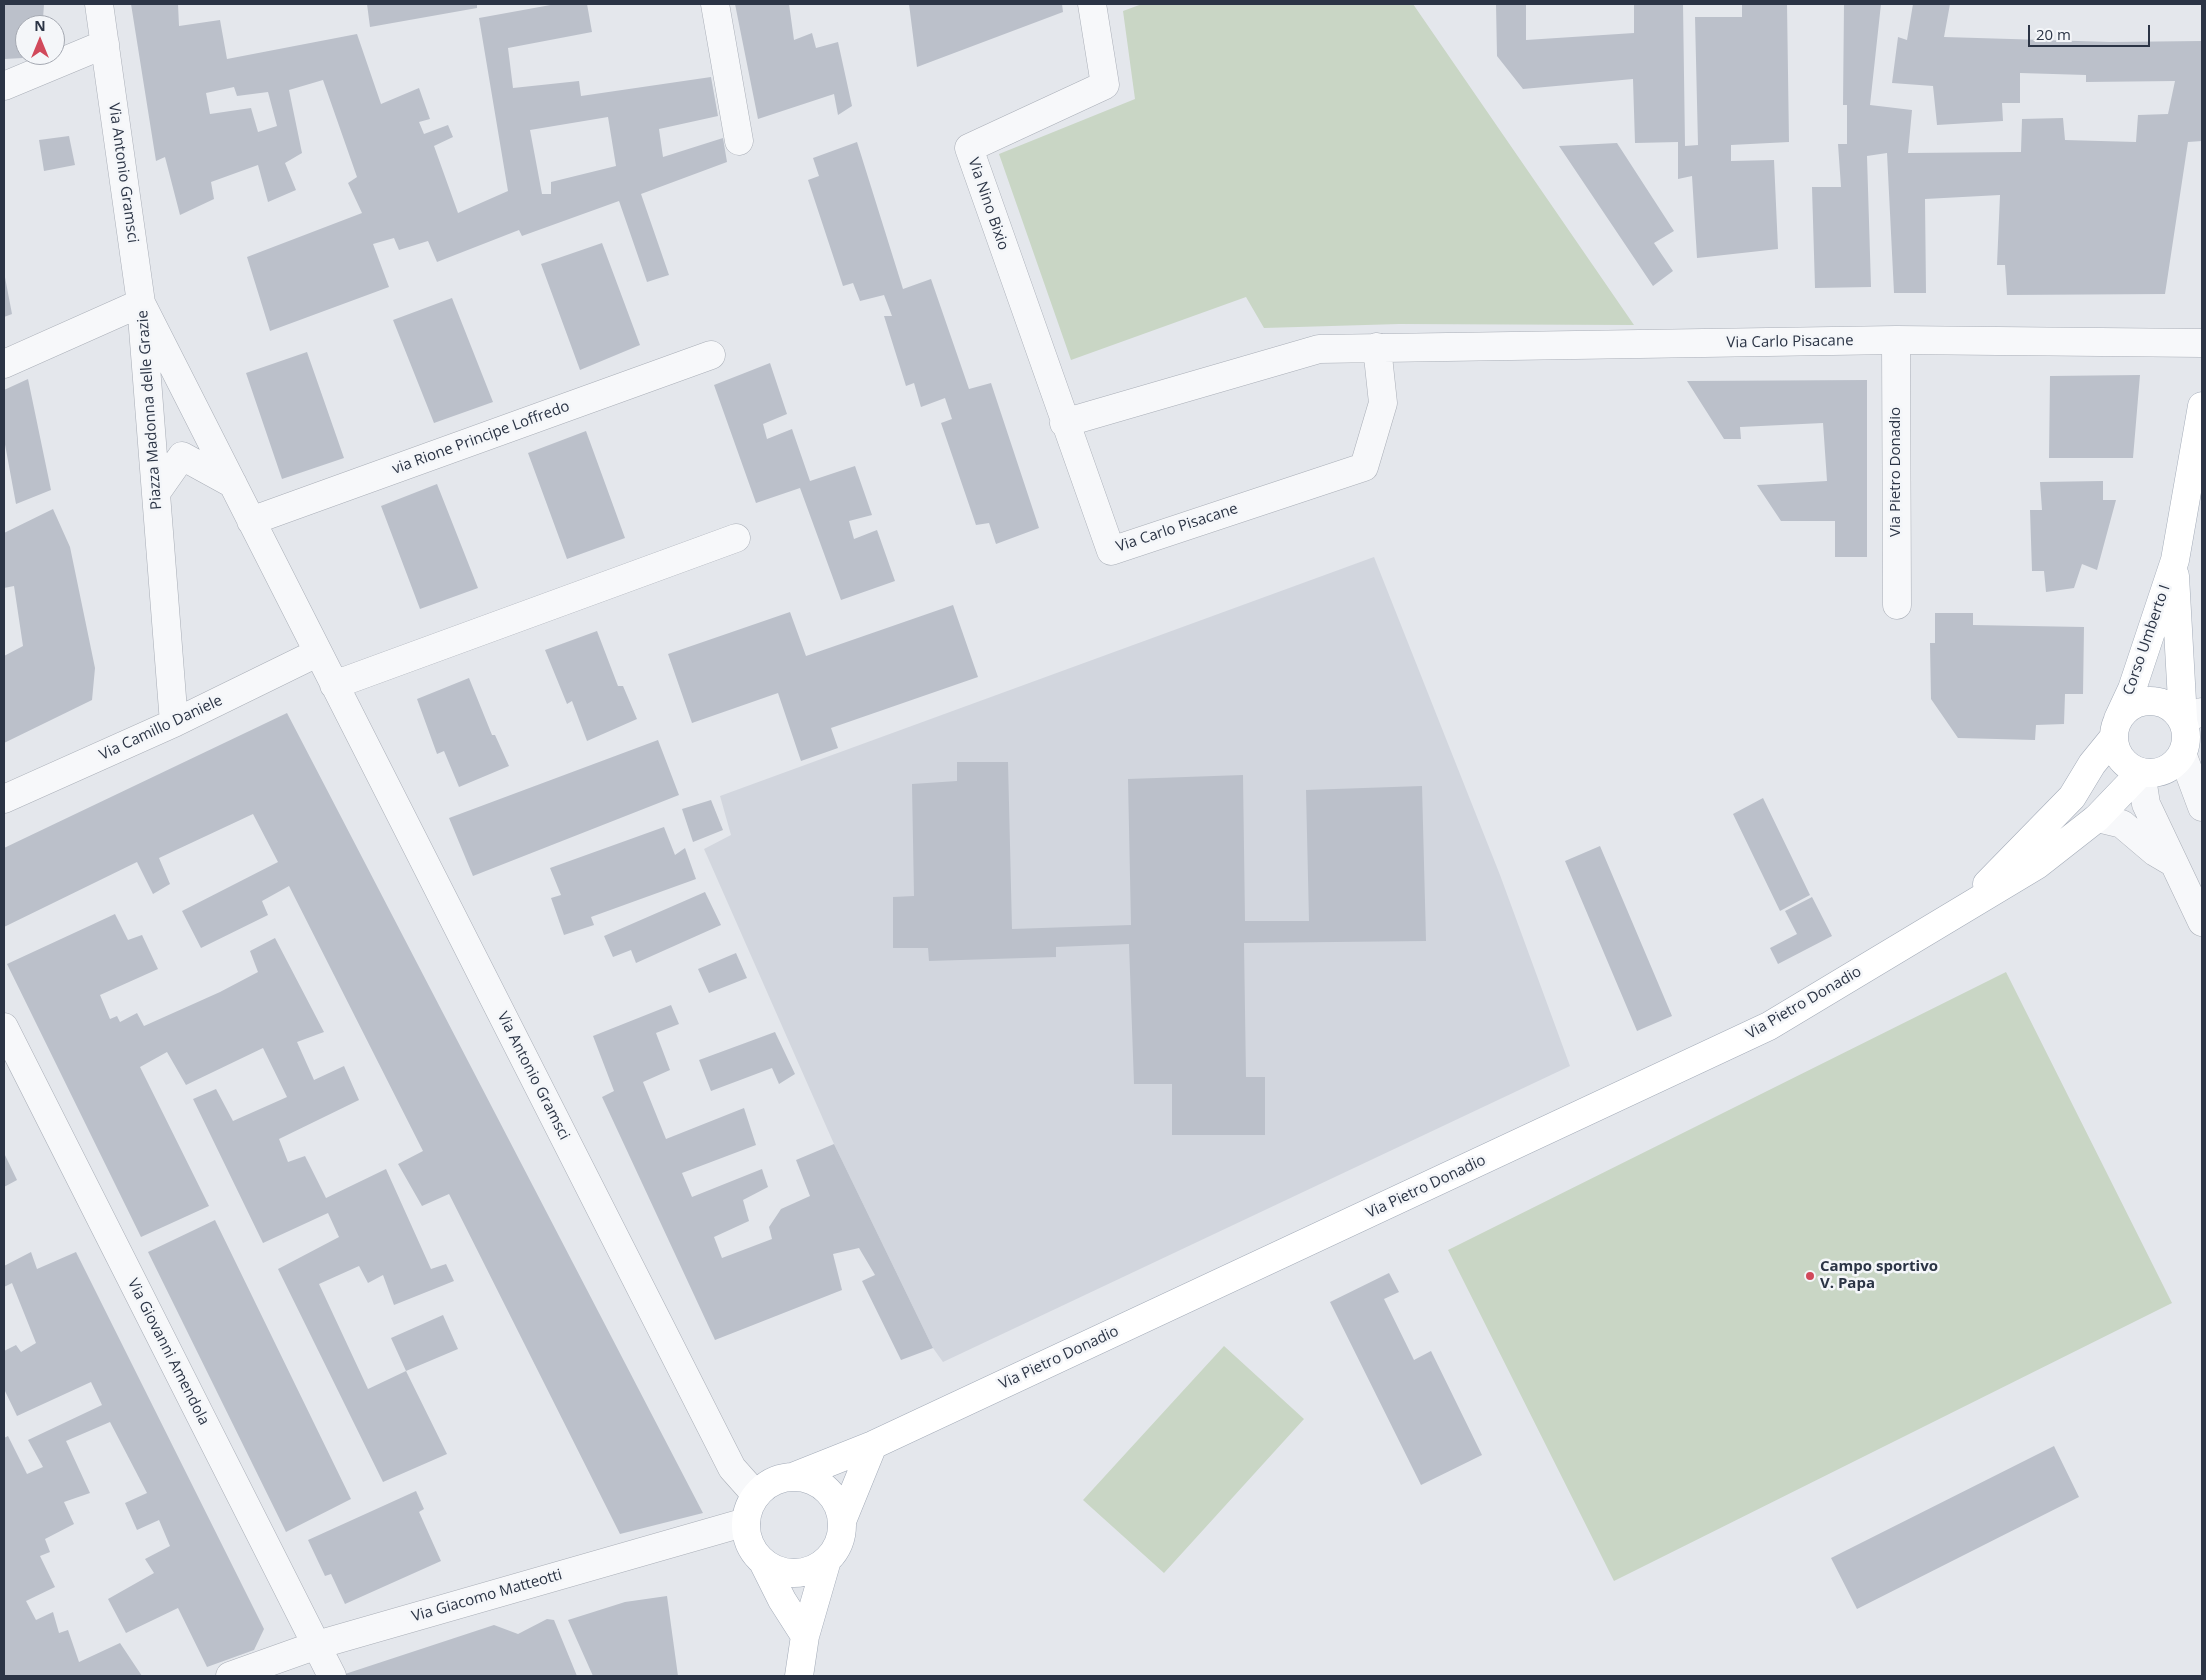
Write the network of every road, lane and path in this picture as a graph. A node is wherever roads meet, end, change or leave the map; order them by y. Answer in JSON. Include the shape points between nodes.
{"nodes":[{"id":1,"x":99,"y":4,"type":"edge"},
{"id":2,"x":715,"y":4,"type":"edge"},
{"id":3,"x":1092,"y":4,"type":"edge"},
{"id":4,"x":105,"y":44,"type":"junction"},
{"id":5,"x":4,"y":86,"type":"edge"},
{"id":6,"x":739,"y":141,"type":"dead end"},
{"id":7,"x":141,"y":303,"type":"junction"},
{"id":8,"x":1896,"y":340,"type":"junction"},
{"id":9,"x":2202,"y":343,"type":"edge"},
{"id":10,"x":1377,"y":348,"type":"junction"},
{"id":11,"x":711,"y":355,"type":"dead end"},
{"id":12,"x":4,"y":364,"type":"edge"},
{"id":13,"x":2202,"y":406,"type":"edge"},
{"id":14,"x":1064,"y":423,"type":"junction"},
{"id":15,"x":233,"y":484,"type":"junction"},
{"id":16,"x":156,"y":493,"type":"junction"},
{"id":17,"x":251,"y":521,"type":"junction"},
{"id":18,"x":736,"y":538,"type":"dead end"},
{"id":19,"x":2175,"y":560,"type":"junction"},
{"id":20,"x":1897,"y":605,"type":"dead end"},
{"id":21,"x":317,"y":653,"type":"junction"},
{"id":22,"x":334,"y":685,"type":"junction"},
{"id":23,"x":2192,"y":715,"type":"edge"},
{"id":24,"x":174,"y":723,"type":"junction"},
{"id":25,"x":2116,"y":728,"type":"junction"},
{"id":26,"x":2183,"y":756,"type":"junction"},
{"id":27,"x":2140,"y":772,"type":"junction"},
{"id":28,"x":4,"y":799,"type":"edge"},
{"id":29,"x":2202,"y":807,"type":"edge"},
{"id":30,"x":2098,"y":818,"type":"junction"},
{"id":31,"x":2172,"y":862,"type":"junction"},
{"id":32,"x":1967,"y":906,"type":"junction"},
{"id":33,"x":2202,"y":922,"type":"edge"},
{"id":34,"x":4,"y":1027,"type":"edge"},
{"id":35,"x":873,"y":1444,"type":"junction"},
{"id":36,"x":795,"y":1476,"type":"junction"},
{"id":37,"x":756,"y":1495,"type":"junction"},
{"id":38,"x":842,"y":1521,"type":"junction"},
{"id":39,"x":746,"y":1522,"type":"junction"},
{"id":40,"x":827,"y":1560,"type":"junction"},
{"id":41,"x":763,"y":1562,"type":"junction"},
{"id":42,"x":805,"y":1636,"type":"junction"},
{"id":43,"x":317,"y":1645,"type":"junction"},
{"id":44,"x":230,"y":1676,"type":"edge"},
{"id":45,"x":332,"y":1676,"type":"edge"},
{"id":46,"x":799,"y":1676,"type":"edge"}],
"edges":[{"from":1,"to":4,"type":"street","name":"Via Antonio Gramsci"},
{"from":2,"to":6,"type":"street"},
{"from":3,"to":14,"type":"street","name":"Via Nino Bixio","via":[[1105,85],[968,148]]},
{"from":4,"to":5,"type":"street"},
{"from":4,"to":7,"type":"street","name":"Via Antonio Gramsci"},
{"from":7,"to":12,"type":"street"},
{"from":7,"to":15,"type":"street","name":"Piazza Madonna delle Grazie"},
{"from":7,"to":16,"type":"street","name":"Piazza Madonna delle Grazie"},
{"from":8,"to":9,"type":"street","name":"Via Carlo Pisacane"},
{"from":8,"to":10,"type":"street","name":"Via Carlo Pisacane"},
{"from":8,"to":20,"type":"street","name":"Via Pietro Donadio"},
{"from":10,"to":14,"type":"street","name":"Via Carlo Pisacane","via":[[1318,349]]},
{"from":10,"to":14,"type":"street","name":"Via Carlo Pisacane","via":[[1383,403],[1364,467],[1111,551]]},
{"from":11,"to":17,"type":"street","name":"via Rione Principe Loffredo"},
{"from":13,"to":19,"type":"main road","name":"Corso Umberto I"},
{"from":15,"to":16,"type":"street","name":"Piazza Madonna delle Grazie","via":[[182,456]]},
{"from":15,"to":17,"type":"street","name":"Piazza Madonna delle Grazie"},
{"from":16,"to":24,"type":"street","name":"Piazza Madonna delle Grazie"},
{"from":17,"to":21,"type":"street","name":"Piazza Madonna delle Grazie"},
{"from":18,"to":22,"type":"street"},
{"from":19,"to":23,"type":"main road","name":"Corso Umberto I","via":[[2178,668]]},
{"from":19,"to":25,"type":"main road","name":"Corso Umberto I"},
{"from":21,"to":22,"type":"street","name":"Via Antonio Gramsci"},
{"from":21,"to":24,"type":"street","name":"Via Camillo Daniele"},
{"from":22,"to":37,"type":"street","name":"Via Antonio Gramsci","via":[[732,1468]]},
{"from":23,"to":25,"type":"main road","via":[[2163,703],[2138,703],[2127,709]]},
{"from":23,"to":26,"type":"main road"},
{"from":24,"to":28,"type":"street","name":"Via Camillo Daniele"},
{"from":25,"to":27,"type":"main road","via":[[2115,749],[2121,760]]},
{"from":25,"to":32,"type":"main road","name":"Via Pietro Donadio","via":[[2072,797]]},
{"from":26,"to":27,"type":"main road","via":[[2165,771]]},
{"from":26,"to":29,"type":"street"},
{"from":27,"to":30,"type":"main road","name":"Via Pietro Donadio"},
{"from":27,"to":31,"type":"street","via":[[2146,804]]},
{"from":30,"to":31,"type":"street","via":[[2122,824]]},
{"from":30,"to":32,"type":"main road","name":"Via Pietro Donadio","via":[[2037,864]]},
{"from":31,"to":33,"type":"street"},
{"from":32,"to":35,"type":"main road","name":"Via Pietro Donadio","via":[[1769,1026]]},
{"from":34,"to":43,"type":"street","name":"Via Giovanni Amendola"},
{"from":35,"to":36,"type":"main road","name":"Via Pietro Donadio"},
{"from":35,"to":38,"type":"main road"},
{"from":36,"to":37,"type":"main road","name":"Via Pietro Donadio","via":[[767,1484]]},
{"from":36,"to":38,"type":"main road","via":[[822,1485],[839,1507]]},
{"from":37,"to":39,"type":"main road"},
{"from":38,"to":40,"type":"main road","via":[[839,1542]]},
{"from":39,"to":41,"type":"main road","via":[[747,1536]]},
{"from":39,"to":43,"type":"street","name":"Via Giacomo Matteotti"},
{"from":40,"to":41,"type":"main road","via":[[816,1568],[788,1573]]},
{"from":40,"to":42,"type":"main road"},
{"from":41,"to":42,"type":"main road"},
{"from":42,"to":46,"type":"main road"},
{"from":43,"to":44,"type":"street","name":"Via Giacomo Matteotti"},
{"from":43,"to":45,"type":"street","name":"Via Giovanni Amendola"}]}
